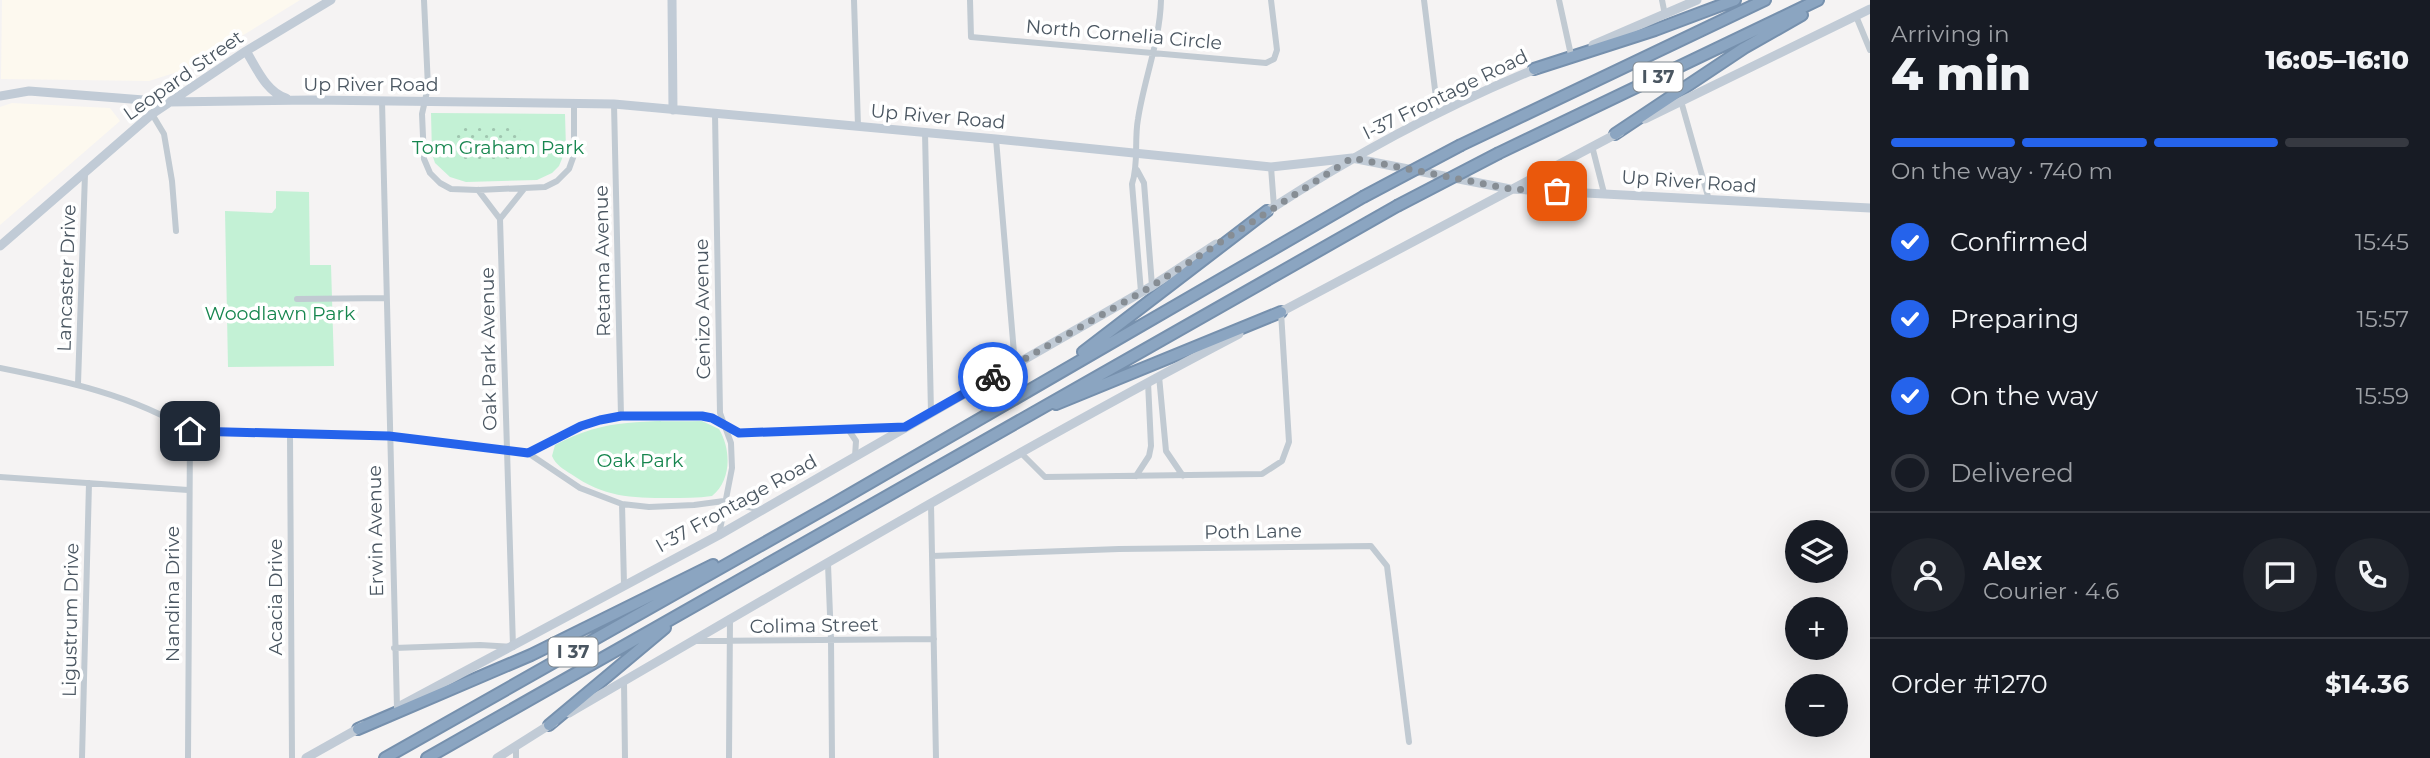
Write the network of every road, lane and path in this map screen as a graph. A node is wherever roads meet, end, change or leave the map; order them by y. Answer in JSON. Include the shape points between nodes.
{"nodes":[{"id":1,"x":331,"y":0,"type":"edge"},
{"id":2,"x":424,"y":0,"type":"edge"},
{"id":3,"x":672,"y":0,"type":"edge"},
{"id":4,"x":854,"y":0,"type":"edge"},
{"id":5,"x":970,"y":0,"type":"edge"},
{"id":6,"x":1161,"y":0,"type":"edge"},
{"id":7,"x":1271,"y":0,"type":"edge"},
{"id":8,"x":1424,"y":0,"type":"edge"},
{"id":9,"x":1559,"y":0,"type":"edge"},
{"id":10,"x":1662,"y":0,"type":"edge"},
{"id":11,"x":1697,"y":0,"type":"edge"},
{"id":12,"x":1735,"y":0,"type":"edge"},
{"id":13,"x":1765,"y":0,"type":"edge"},
{"id":14,"x":1818,"y":0,"type":"edge"},
{"id":15,"x":1827,"y":0,"type":"edge"},
{"id":16,"x":1870,"y":9,"type":"edge"},
{"id":17,"x":1665,"y":15,"type":"junction"},
{"id":18,"x":1856,"y":16,"type":"junction"},
{"id":19,"x":1870,"y":50,"type":"edge"},
{"id":20,"x":246,"y":51,"type":"junction"},
{"id":21,"x":1154,"y":52,"type":"junction"},
{"id":22,"x":1571,"y":55,"type":"junction"},
{"id":23,"x":1534,"y":69,"type":"junction"},
{"id":24,"x":0,"y":96,"type":"edge"},
{"id":25,"x":294,"y":101,"type":"junction"},
{"id":26,"x":382,"y":101,"type":"junction"},
{"id":27,"x":1681,"y":101,"type":"junction"},
{"id":28,"x":169,"y":102,"type":"junction"},
{"id":29,"x":425,"y":102,"type":"junction"},
{"id":30,"x":574,"y":104,"type":"junction"},
{"id":31,"x":614,"y":104,"type":"junction"},
{"id":32,"x":673,"y":110,"type":"junction"},
{"id":33,"x":715,"y":113,"type":"junction"},
{"id":34,"x":152,"y":114,"type":"junction"},
{"id":35,"x":1438,"y":114,"type":"junction"},
{"id":36,"x":859,"y":126,"type":"junction"},
{"id":37,"x":925,"y":132,"type":"junction"},
{"id":38,"x":1615,"y":134,"type":"junction"},
{"id":39,"x":996,"y":139,"type":"junction"},
{"id":40,"x":1592,"y":146,"type":"junction"},
{"id":41,"x":1135,"y":153,"type":"junction"},
{"id":42,"x":1352,"y":158,"type":"junction"},
{"id":43,"x":1270,"y":167,"type":"junction"},
{"id":44,"x":1137,"y":170,"type":"junction"},
{"id":45,"x":85,"y":174,"type":"junction"},
{"id":46,"x":524,"y":189,"type":"junction"},
{"id":47,"x":1510,"y":189,"type":"junction"},
{"id":48,"x":478,"y":190,"type":"junction"},
{"id":49,"x":1604,"y":193,"type":"junction"},
{"id":50,"x":1709,"y":201,"type":"junction"},
{"id":51,"x":1870,"y":208,"type":"edge"},
{"id":52,"x":1270,"y":209,"type":"junction"},
{"id":53,"x":500,"y":219,"type":"junction"},
{"id":54,"x":176,"y":231,"type":"dead end"},
{"id":55,"x":0,"y":246,"type":"edge"},
{"id":56,"x":1152,"y":286,"type":"junction"},
{"id":57,"x":1140,"y":292,"type":"junction"},
{"id":58,"x":386,"y":298,"type":"junction"},
{"id":59,"x":297,"y":299,"type":"dead end"},
{"id":60,"x":1281,"y":312,"type":"junction"},
{"id":61,"x":1015,"y":365,"type":"junction"},
{"id":62,"x":0,"y":368,"type":"edge"},
{"id":63,"x":1159,"y":376,"type":"junction"},
{"id":64,"x":1049,"y":378,"type":"junction"},
{"id":65,"x":1148,"y":382,"type":"junction"},
{"id":66,"x":78,"y":384,"type":"junction"},
{"id":67,"x":1037,"y":410,"type":"junction"},
{"id":68,"x":931,"y":413,"type":"junction"},
{"id":69,"x":621,"y":416,"type":"junction"},
{"id":70,"x":724,"y":425,"type":"junction"},
{"id":71,"x":905,"y":427,"type":"junction"},
{"id":72,"x":848,"y":429,"type":"junction"},
{"id":73,"x":190,"y":431,"type":"junction"},
{"id":74,"x":1164,"y":434,"type":"junction"},
{"id":75,"x":290,"y":435,"type":"junction"},
{"id":76,"x":1152,"y":435,"type":"junction"},
{"id":77,"x":389,"y":436,"type":"junction"},
{"id":78,"x":506,"y":452,"type":"junction"},
{"id":79,"x":528,"y":453,"type":"junction"},
{"id":80,"x":1021,"y":453,"type":"junction"},
{"id":81,"x":855,"y":457,"type":"junction"},
{"id":82,"x":1136,"y":476,"type":"junction"},
{"id":83,"x":1183,"y":476,"type":"junction"},
{"id":84,"x":0,"y":477,"type":"edge"},
{"id":85,"x":89,"y":483,"type":"junction"},
{"id":86,"x":188,"y":490,"type":"junction"},
{"id":87,"x":724,"y":501,"type":"junction"},
{"id":88,"x":622,"y":504,"type":"junction"},
{"id":89,"x":931,"y":504,"type":"junction"},
{"id":90,"x":761,"y":510,"type":"junction"},
{"id":91,"x":719,"y":535,"type":"junction"},
{"id":92,"x":761,"y":546,"type":"junction"},
{"id":93,"x":932,"y":556,"type":"junction"},
{"id":94,"x":828,"y":564,"type":"junction"},
{"id":95,"x":624,"y":584,"type":"junction"},
{"id":96,"x":686,"y":609,"type":"junction"},
{"id":97,"x":730,"y":618,"type":"junction"},
{"id":98,"x":934,"y":639,"type":"junction"},
{"id":99,"x":831,"y":640,"type":"junction"},
{"id":100,"x":694,"y":641,"type":"junction"},
{"id":101,"x":729,"y":641,"type":"junction"},
{"id":102,"x":480,"y":645,"type":"junction"},
{"id":103,"x":513,"y":647,"type":"junction"},
{"id":104,"x":394,"y":648,"type":"junction"},
{"id":105,"x":486,"y":662,"type":"junction"},
{"id":106,"x":624,"y":681,"type":"junction"},
{"id":107,"x":397,"y":708,"type":"junction"},
{"id":108,"x":549,"y":725,"type":"junction"},
{"id":109,"x":358,"y":729,"type":"junction"},
{"id":110,"x":1409,"y":742,"type":"dead end"},
{"id":111,"x":516,"y":746,"type":"junction"},
{"id":112,"x":82,"y":758,"type":"edge"},
{"id":113,"x":188,"y":758,"type":"edge"},
{"id":114,"x":292,"y":758,"type":"edge"},
{"id":115,"x":306,"y":758,"type":"edge"},
{"id":116,"x":385,"y":758,"type":"edge"},
{"id":117,"x":427,"y":758,"type":"edge"},
{"id":118,"x":496,"y":758,"type":"edge"},
{"id":119,"x":516,"y":758,"type":"edge"},
{"id":120,"x":625,"y":758,"type":"edge"},
{"id":121,"x":729,"y":758,"type":"edge"},
{"id":122,"x":832,"y":758,"type":"edge"},
{"id":123,"x":936,"y":758,"type":"edge"}],
"edges":[{"from":1,"to":20,"type":"main road","name":"Leopard Street"},
{"from":2,"to":29,"type":"street"},
{"from":3,"to":32,"type":"main road"},
{"from":4,"to":36,"type":"street"},
{"from":5,"to":21,"type":"street","name":"North Cornelia Circle","via":[[971,37]]},
{"from":6,"to":21,"type":"street"},
{"from":7,"to":21,"type":"street","name":"North Cornelia Circle","via":[[1278,50],[1266,63]]},
{"from":8,"to":35,"type":"street"},
{"from":9,"to":22,"type":"street"},
{"from":10,"to":17,"type":"street"},
{"from":11,"to":17,"type":"main road","name":"I-37 Frontage Road"},
{"from":12,"to":23,"type":"highway"},
{"from":13,"to":64,"type":"highway","number":"I 37","bridge":true,"via":[[1461,145]]},
{"from":14,"to":67,"type":"highway","number":"I 37","bridge":true,"via":[[1397,205]]},
{"from":15,"to":38,"type":"highway","via":[[1744,48]]},
{"from":16,"to":18,"type":"main road"},
{"from":17,"to":22,"type":"main road","name":"I-37 Frontage Road"},
{"from":18,"to":19,"type":"street"},
{"from":18,"to":27,"type":"main road"},
{"from":20,"to":25,"type":"main road","via":[[277,96]]},
{"from":20,"to":28,"type":"main road","name":"Leopard Street"},
{"from":21,"to":41,"type":"street","via":[[1138,116]]},
{"from":22,"to":23,"type":"main road","name":"I-37 Frontage Road"},
{"from":23,"to":35,"type":"main road","name":"I-37 Frontage Road"},
{"from":24,"to":28,"type":"main road","name":"Up River Road","via":[[29,92]]},
{"from":25,"to":26,"type":"main road","name":"Up River Road"},
{"from":25,"to":28,"type":"main road","name":"Up River Road"},
{"from":26,"to":29,"type":"main road","name":"Up River Road"},
{"from":26,"to":58,"type":"street","name":"Erwin Avenue"},
{"from":27,"to":38,"type":"main road"},
{"from":27,"to":50,"type":"street"},
{"from":28,"to":34,"type":"main road","name":"Leopard Street"},
{"from":29,"to":30,"type":"main road","name":"Up River Road"},
{"from":29,"to":48,"type":"street","via":[[424,159],[430,173],[452,189]]},
{"from":30,"to":31,"type":"main road","name":"Up River Road"},
{"from":30,"to":46,"type":"street","via":[[574,155],[569,169],[545,187]]},
{"from":31,"to":32,"type":"main road","name":"Up River Road"},
{"from":31,"to":69,"type":"street","name":"Retama Avenue"},
{"from":32,"to":33,"type":"main road","name":"Up River Road"},
{"from":33,"to":36,"type":"main road","name":"Up River Road"},
{"from":33,"to":70,"type":"street","name":"Cenizo Avenue","via":[[720,413]]},
{"from":34,"to":45,"type":"main road","name":"Leopard Street"},
{"from":34,"to":54,"type":"street","via":[[164,134]]},
{"from":35,"to":42,"type":"main road","name":"I-37 Frontage Road"},
{"from":36,"to":37,"type":"main road","name":"Up River Road"},
{"from":37,"to":39,"type":"main road","name":"Up River Road"},
{"from":37,"to":68,"type":"street"},
{"from":38,"to":40,"type":"main road"},
{"from":39,"to":41,"type":"main road","name":"Up River Road"},
{"from":39,"to":61,"type":"street"},
{"from":40,"to":47,"type":"main road"},
{"from":40,"to":49,"type":"street"},
{"from":41,"to":43,"type":"main road","name":"Up River Road"},
{"from":41,"to":44,"type":"street"},
{"from":42,"to":43,"type":"main road","name":"Up River Road"},
{"from":42,"to":47,"type":"main road","name":"Up River Road"},
{"from":42,"to":52,"type":"main road","name":"I-37 Frontage Road"},
{"from":43,"to":52,"type":"street"},
{"from":44,"to":56,"type":"street","via":[[1144,183]]},
{"from":44,"to":57,"type":"street","via":[[1132,184]]},
{"from":45,"to":55,"type":"main road","name":"Leopard Street"},
{"from":45,"to":66,"type":"street","name":"Lancaster Drive"},
{"from":46,"to":48,"type":"street"},
{"from":46,"to":53,"type":"street"},
{"from":47,"to":49,"type":"main road","name":"Up River Road"},
{"from":47,"to":60,"type":"main road"},
{"from":48,"to":53,"type":"street"},
{"from":49,"to":50,"type":"main road","name":"Up River Road"},
{"from":50,"to":51,"type":"main road","name":"Up River Road"},
{"from":52,"to":56,"type":"main road","name":"I-37 Frontage Road"},
{"from":52,"to":64,"type":"highway"},
{"from":53,"to":78,"type":"street","name":"Oak Park Avenue"},
{"from":56,"to":57,"type":"main road","name":"I-37 Frontage Road"},
{"from":57,"to":61,"type":"main road","name":"I-37 Frontage Road"},
{"from":58,"to":59,"type":"street"},
{"from":58,"to":77,"type":"street","name":"Erwin Avenue"},
{"from":60,"to":63,"type":"main road"},
{"from":60,"to":67,"type":"highway"},
{"from":60,"to":83,"type":"street","via":[[1289,442],[1282,461],[1262,474]]},
{"from":61,"to":68,"type":"main road","name":"I-37 Frontage Road"},
{"from":62,"to":66,"type":"street"},
{"from":63,"to":65,"type":"main road"},
{"from":63,"to":74,"type":"street"},
{"from":64,"to":92,"type":"highway","number":"I 37"},
{"from":65,"to":76,"type":"street"},
{"from":65,"to":80,"type":"main road"},
{"from":66,"to":73,"type":"street","via":[[166,416]]},
{"from":67,"to":96,"type":"highway","number":"I 37"},
{"from":68,"to":71,"type":"main road","name":"I-37 Frontage Road"},
{"from":69,"to":70,"type":"street","via":[[702,416]]},
{"from":69,"to":79,"type":"street","via":[[581,426]]},
{"from":70,"to":72,"type":"street","via":[[739,433]]},
{"from":70,"to":87,"type":"street","name":"Cenizo Avenue","via":[[731,443],[732,468]]},
{"from":71,"to":72,"type":"street"},
{"from":71,"to":81,"type":"main road","name":"I-37 Frontage Road"},
{"from":72,"to":81,"type":"street","via":[[856,441]]},
{"from":73,"to":75,"type":"street"},
{"from":73,"to":86,"type":"street","name":"Nandina Drive"},
{"from":74,"to":76,"type":"street"},
{"from":74,"to":83,"type":"street","via":[[1168,457]]},
{"from":75,"to":77,"type":"street"},
{"from":75,"to":114,"type":"street","name":"Acacia Drive"},
{"from":76,"to":82,"type":"street","via":[[1149,456]]},
{"from":77,"to":78,"type":"street"},
{"from":77,"to":104,"type":"street","name":"Erwin Avenue"},
{"from":78,"to":79,"type":"street"},
{"from":78,"to":103,"type":"street","name":"Oak Park Avenue"},
{"from":79,"to":88,"type":"street","via":[[580,488]]},
{"from":80,"to":82,"type":"street","via":[[1045,477]]},
{"from":80,"to":89,"type":"main road"},
{"from":81,"to":90,"type":"main road","name":"I-37 Frontage Road"},
{"from":82,"to":83,"type":"street"},
{"from":84,"to":85,"type":"street"},
{"from":85,"to":86,"type":"street"},
{"from":85,"to":112,"type":"street","name":"Ligustrum Drive"},
{"from":86,"to":113,"type":"street","name":"Nandina Drive"},
{"from":87,"to":88,"type":"street","via":[[649,507]]},
{"from":87,"to":90,"type":"street"},
{"from":87,"to":91,"type":"street","name":"Cenizo Avenue"},
{"from":88,"to":95,"type":"street"},
{"from":89,"to":93,"type":"street"},
{"from":89,"to":94,"type":"main road"},
{"from":90,"to":91,"type":"main road","name":"I-37 Frontage Road"},
{"from":91,"to":95,"type":"main road","name":"I-37 Frontage Road"},
{"from":92,"to":109,"type":"highway","via":[[729,556],[531,655]]},
{"from":92,"to":116,"type":"highway","number":"I 37"},
{"from":93,"to":98,"type":"street"},
{"from":93,"to":110,"type":"street","name":"Poth Lane","via":[[1371,546],[1387,566]]},
{"from":94,"to":97,"type":"main road"},
{"from":94,"to":99,"type":"street"},
{"from":95,"to":103,"type":"main road","name":"I-37 Frontage Road"},
{"from":96,"to":108,"type":"highway"},
{"from":96,"to":117,"type":"highway","number":"I 37"},
{"from":97,"to":100,"type":"main road"},
{"from":97,"to":101,"type":"street"},
{"from":98,"to":99,"type":"street","name":"Colima Street"},
{"from":98,"to":123,"type":"street"},
{"from":99,"to":101,"type":"street","name":"Colima Street"},
{"from":99,"to":122,"type":"street"},
{"from":100,"to":101,"type":"street","name":"Colima Street"},
{"from":100,"to":106,"type":"main road"},
{"from":101,"to":121,"type":"street"},
{"from":102,"to":103,"type":"street"},
{"from":102,"to":104,"type":"street"},
{"from":102,"to":105,"type":"street"},
{"from":103,"to":105,"type":"main road","name":"I-37 Frontage Road"},
{"from":104,"to":107,"type":"street","name":"Erwin Avenue"},
{"from":105,"to":107,"type":"main road","name":"I-37 Frontage Road"},
{"from":106,"to":108,"type":"main road"},
{"from":106,"to":120,"type":"street"},
{"from":107,"to":109,"type":"main road","name":"I-37 Frontage Road"},
{"from":108,"to":111,"type":"main road"},
{"from":109,"to":115,"type":"main road","name":"I-37 Frontage Road"},
{"from":111,"to":118,"type":"main road"},
{"from":111,"to":119,"type":"street"}]}
